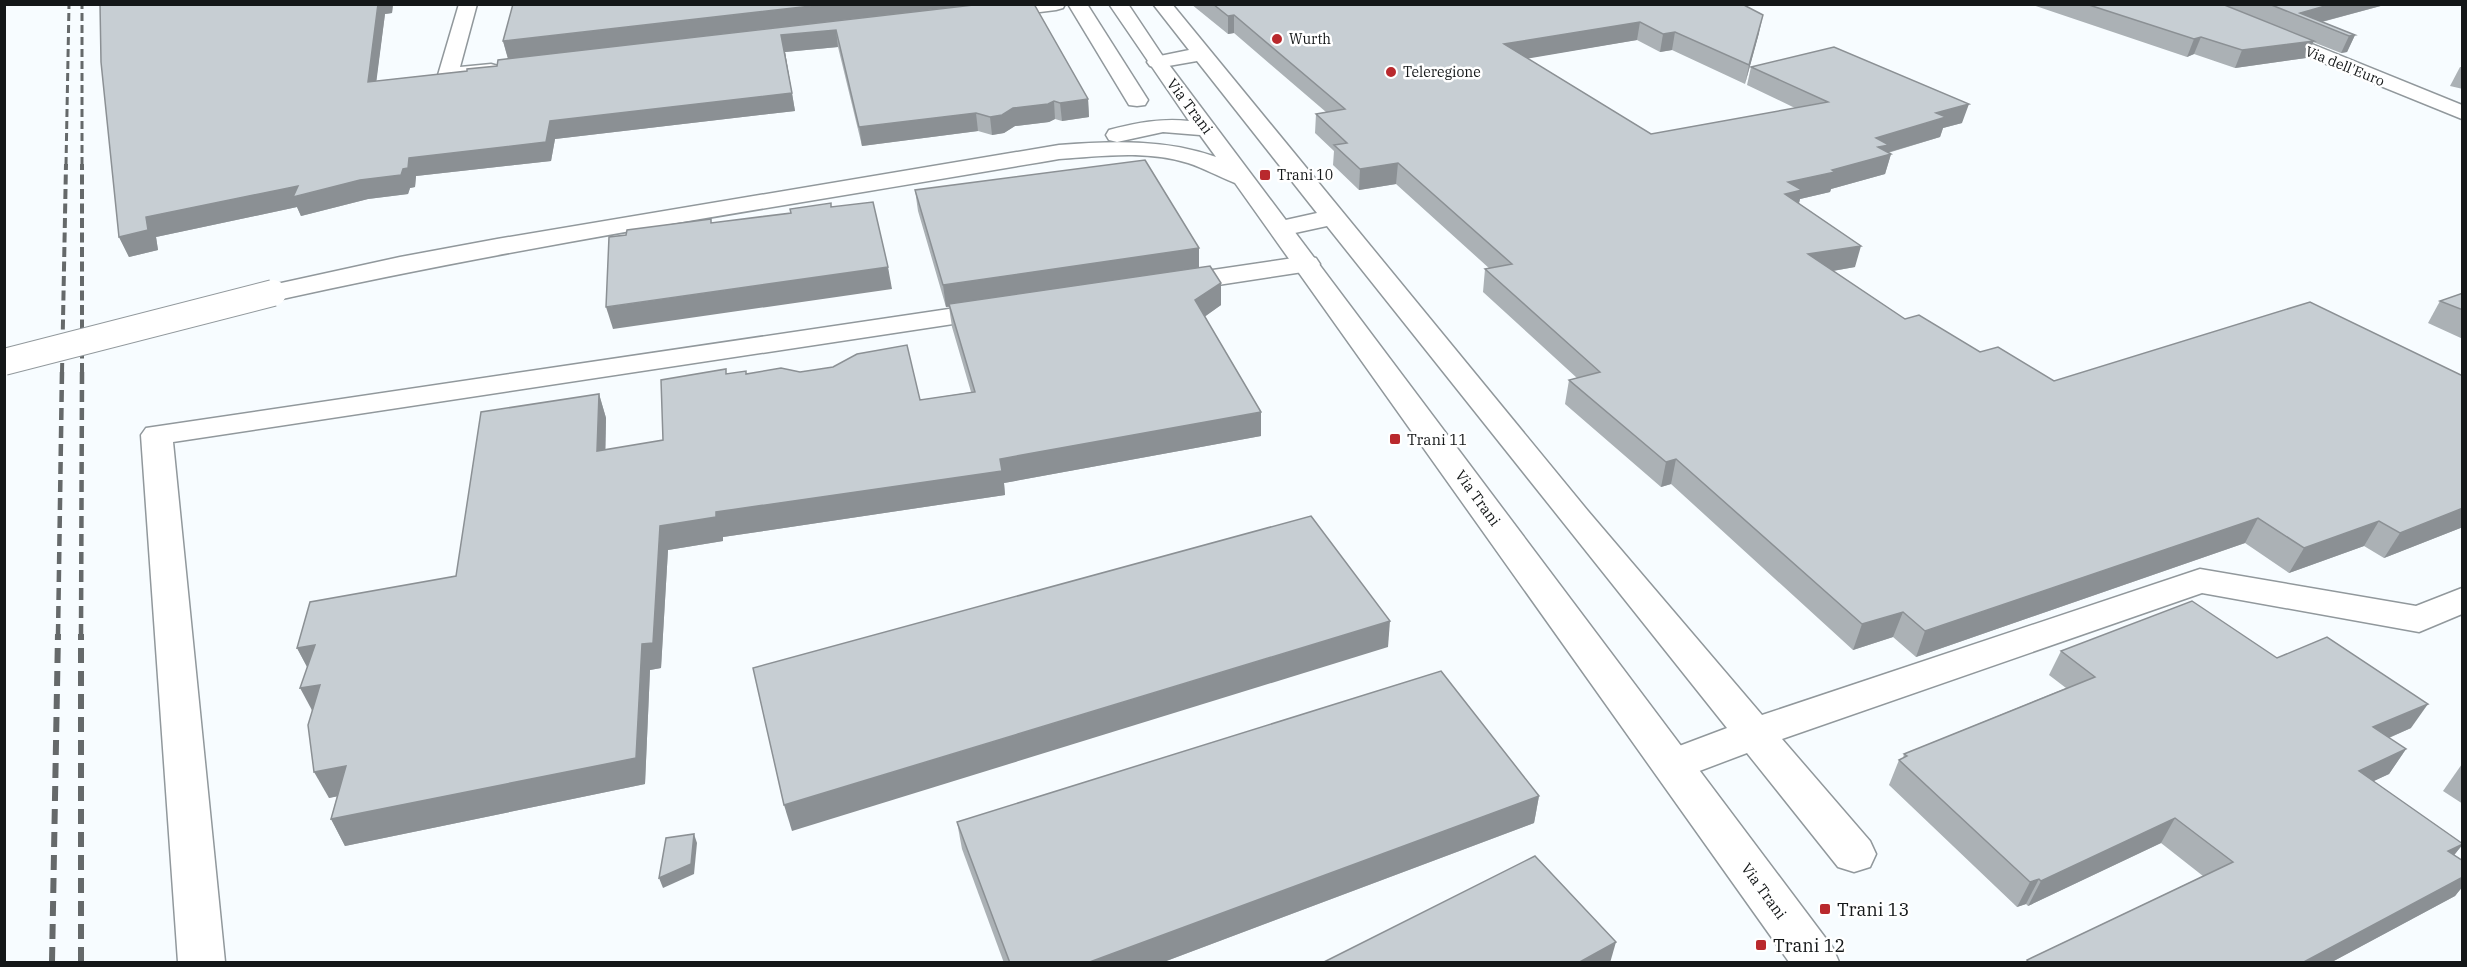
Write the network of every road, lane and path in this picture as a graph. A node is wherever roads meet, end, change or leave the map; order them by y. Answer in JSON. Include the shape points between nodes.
{"nodes":[{"id":1,"x":468,"y":4,"type":"edge"},
{"id":2,"x":1056,"y":4,"type":"edge"},
{"id":3,"x":1077,"y":4,"type":"edge"},
{"id":4,"x":1118,"y":4,"type":"edge"},
{"id":5,"x":1162,"y":4,"type":"edge"},
{"id":6,"x":2195,"y":4,"type":"edge"},
{"id":7,"x":969,"y":15,"type":"edge"},
{"id":8,"x":1202,"y":54,"type":"junction"},
{"id":9,"x":1157,"y":62,"type":"junction"},
{"id":10,"x":507,"y":68,"type":"edge"},
{"id":11,"x":1173,"y":84,"type":"junction"},
{"id":12,"x":1137,"y":100,"type":"dead end"},
{"id":13,"x":2463,"y":113,"type":"edge"},
{"id":14,"x":1207,"y":129,"type":"junction"},
{"id":15,"x":1119,"y":135,"type":"junction"},
{"id":16,"x":1149,"y":147,"type":"junction"},
{"id":17,"x":1059,"y":152,"type":"junction"},
{"id":18,"x":1245,"y":180,"type":"junction"},
{"id":19,"x":1334,"y":217,"type":"junction"},
{"id":20,"x":1281,"y":228,"type":"junction"},
{"id":21,"x":1307,"y":264,"type":"junction"},
{"id":22,"x":1141,"y":289,"type":"edge"},
{"id":23,"x":1022,"y":306,"type":"edge"},
{"id":24,"x":4,"y":362,"type":"edge"},
{"id":25,"x":2463,"y":600,"type":"edge"},
{"id":26,"x":1755,"y":733,"type":"junction"},
{"id":27,"x":1673,"y":765,"type":"junction"},
{"id":28,"x":1854,"y":854,"type":"dead end"},
{"id":29,"x":201,"y":963,"type":"edge"},
{"id":30,"x":1816,"y":963,"type":"edge"}],
"edges":[{"from":1,"to":10,"type":"street","via":[[448,75]]},
{"from":2,"to":7,"type":"street"},
{"from":3,"to":12,"type":"street"},
{"from":4,"to":9,"type":"street","name":"Via Trani"},
{"from":5,"to":8,"type":"street"},
{"from":6,"to":13,"type":"street","name":"Via dell'Euro"},
{"from":8,"to":9,"type":"street"},
{"from":8,"to":19,"type":"street"},
{"from":9,"to":11,"type":"street","name":"Via Trani"},
{"from":11,"to":14,"type":"street","name":"Via Trani"},
{"from":11,"to":15,"type":"street","via":[[1167,104],[1156,115]]},
{"from":14,"to":15,"type":"street","via":[[1163,125]]},
{"from":14,"to":16,"type":"street","via":[[1186,140]]},
{"from":14,"to":18,"type":"street","name":"Via Trani"},
{"from":15,"to":17,"type":"street"},
{"from":16,"to":17,"type":"street"},
{"from":16,"to":18,"type":"street","via":[[1203,160]]},
{"from":17,"to":24,"type":"street","bridge":true,"via":[[454,255],[273,293]]},
{"from":18,"to":20,"type":"street","name":"Via Trani"},
{"from":19,"to":20,"type":"street"},
{"from":19,"to":26,"type":"street"},
{"from":20,"to":21,"type":"street","name":"Via Trani"},
{"from":21,"to":22,"type":"street"},
{"from":21,"to":27,"type":"street","name":"Via Trani"},
{"from":23,"to":29,"type":"street","via":[[157,435]]},
{"from":25,"to":26,"type":"street","via":[[2418,620],[2200,581]]},
{"from":26,"to":27,"type":"street"},
{"from":26,"to":28,"type":"street"},
{"from":27,"to":30,"type":"street","name":"Via Trani"}]}
